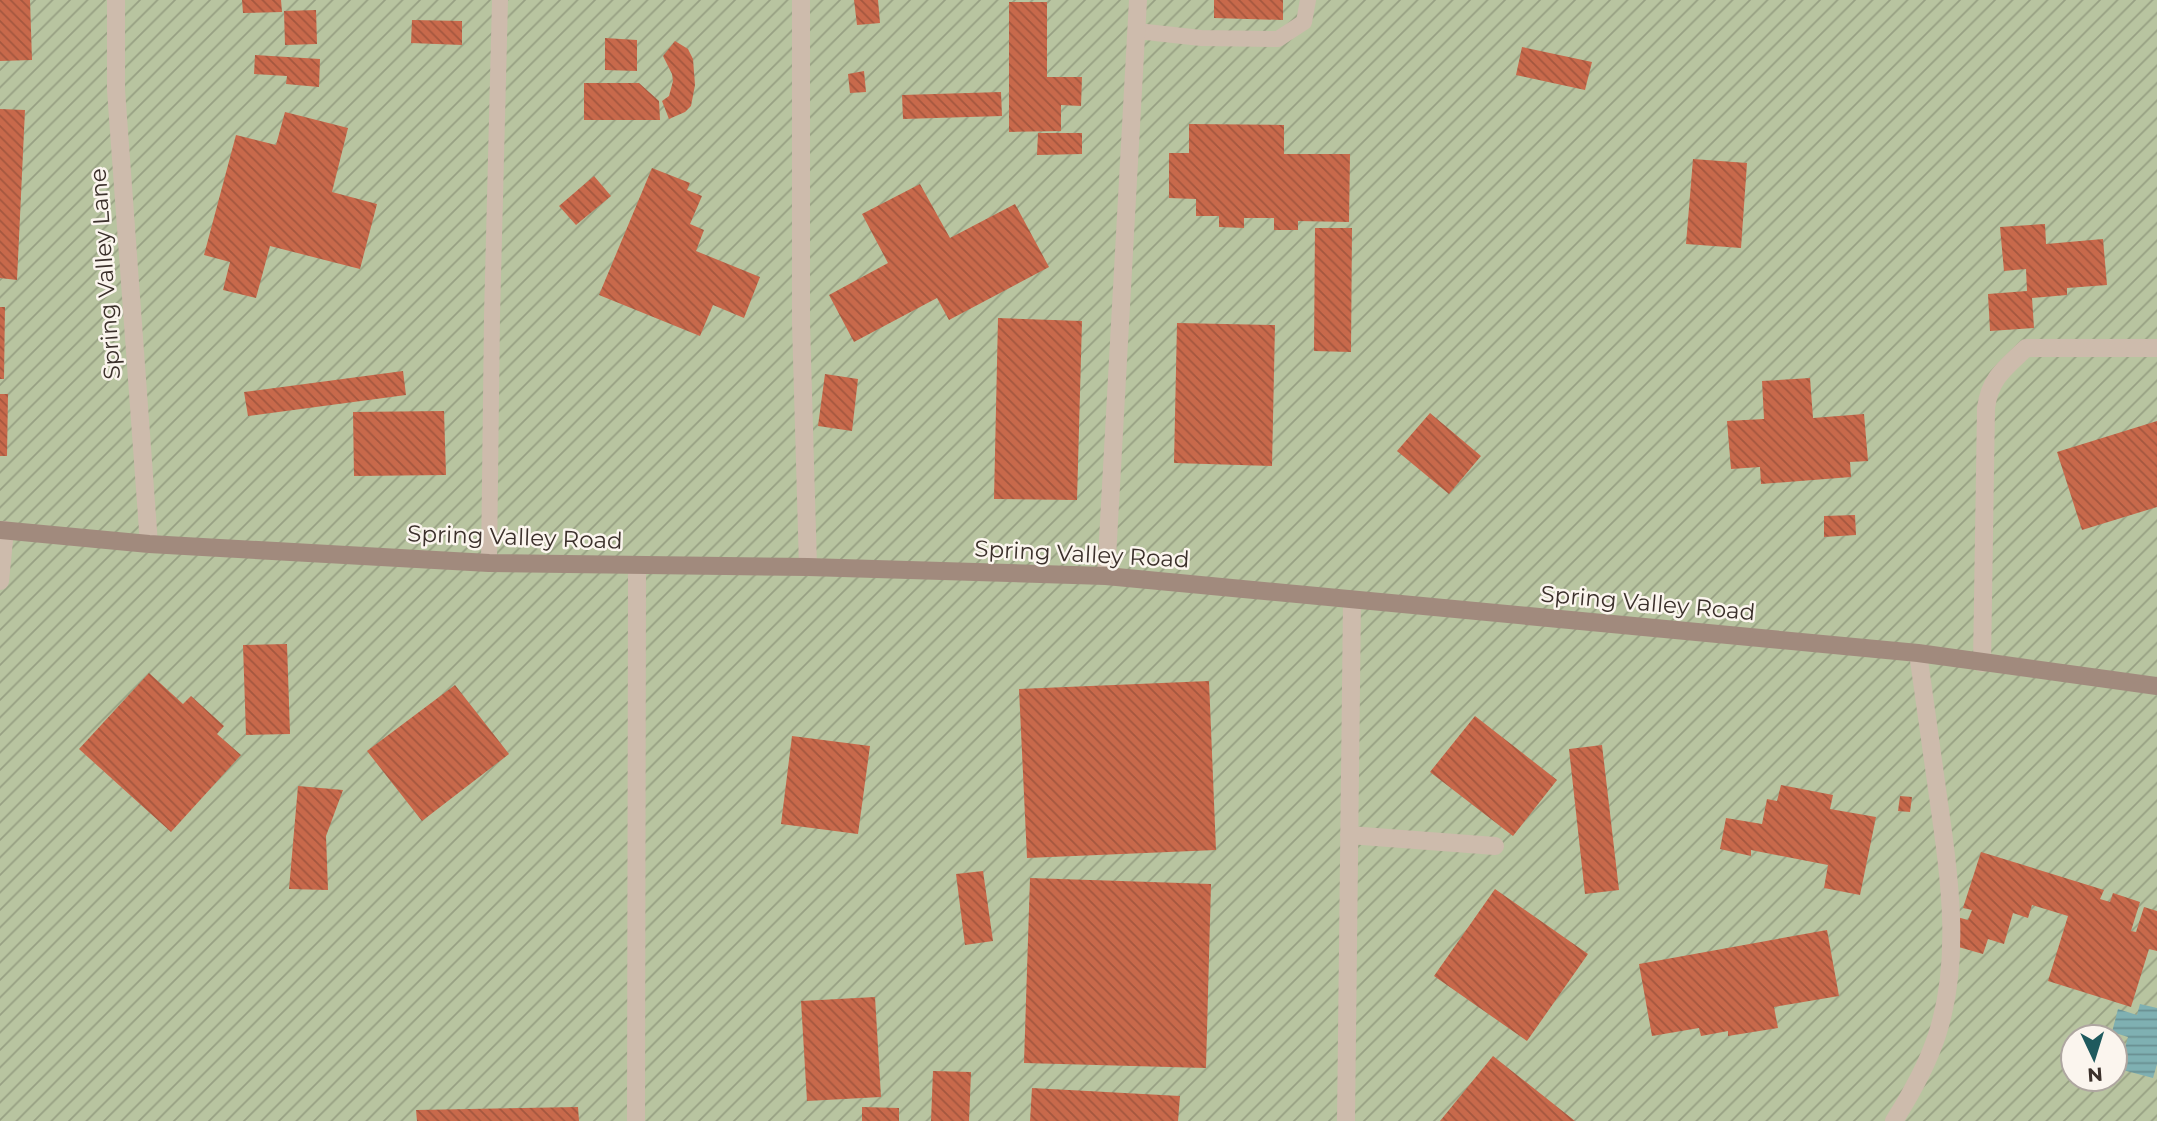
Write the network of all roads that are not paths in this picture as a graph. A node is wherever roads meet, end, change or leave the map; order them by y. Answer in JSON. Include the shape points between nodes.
{"nodes":[{"id":1,"x":116,"y":0,"type":"edge"},
{"id":2,"x":500,"y":0,"type":"edge"},
{"id":3,"x":801,"y":0,"type":"edge"},
{"id":4,"x":1138,"y":0,"type":"edge"},
{"id":5,"x":1308,"y":0,"type":"edge"},
{"id":6,"x":1137,"y":31,"type":"junction"},
{"id":7,"x":2157,"y":348,"type":"edge"},
{"id":8,"x":3,"y":530,"type":"edge"},
{"id":9,"x":149,"y":544,"type":"junction"},
{"id":10,"x":489,"y":563,"type":"junction"},
{"id":11,"x":637,"y":565,"type":"junction"},
{"id":12,"x":808,"y":567,"type":"junction"},
{"id":13,"x":1106,"y":576,"type":"junction"},
{"id":14,"x":0,"y":581,"type":"edge"},
{"id":15,"x":1352,"y":600,"type":"junction"},
{"id":16,"x":1918,"y":653,"type":"junction"},
{"id":17,"x":1982,"y":663,"type":"junction"},
{"id":18,"x":2157,"y":686,"type":"edge"},
{"id":19,"x":1349,"y":835,"type":"junction"},
{"id":20,"x":1495,"y":846,"type":"dead end"},
{"id":21,"x":636,"y":1121,"type":"edge"},
{"id":22,"x":1346,"y":1121,"type":"edge"},
{"id":23,"x":1894,"y":1121,"type":"edge"}],
"edges":[{"from":1,"to":9,"type":"street","name":"Spring Valley Lane","via":[[116,90]]},
{"from":2,"to":10,"type":"lane"},
{"from":3,"to":12,"type":"street","via":[[801,323]]},
{"from":4,"to":6,"type":"street"},
{"from":5,"to":6,"type":"lane","via":[[1304,22],[1278,39]]},
{"from":6,"to":13,"type":"street"},
{"from":7,"to":17,"type":"street","via":[[2026,348],[1988,391]]},
{"from":8,"to":9,"type":"street","name":"Spring Valley Road"},
{"from":8,"to":14,"type":"street"},
{"from":9,"to":10,"type":"street","name":"Spring Valley Road"},
{"from":10,"to":11,"type":"street","name":"Spring Valley Road"},
{"from":11,"to":12,"type":"street","name":"Spring Valley Road"},
{"from":11,"to":21,"type":"street"},
{"from":12,"to":13,"type":"street","name":"Spring Valley Road"},
{"from":13,"to":15,"type":"street","name":"Spring Valley Road"},
{"from":15,"to":16,"type":"street","name":"Spring Valley Road"},
{"from":15,"to":19,"type":"street"},
{"from":16,"to":17,"type":"street","name":"Spring Valley Road"},
{"from":16,"to":23,"type":"street","via":[[1953,943],[1937,1035]]},
{"from":17,"to":18,"type":"street","name":"Spring Valley Road"},
{"from":19,"to":20,"type":"street"},
{"from":19,"to":22,"type":"street"}]}
